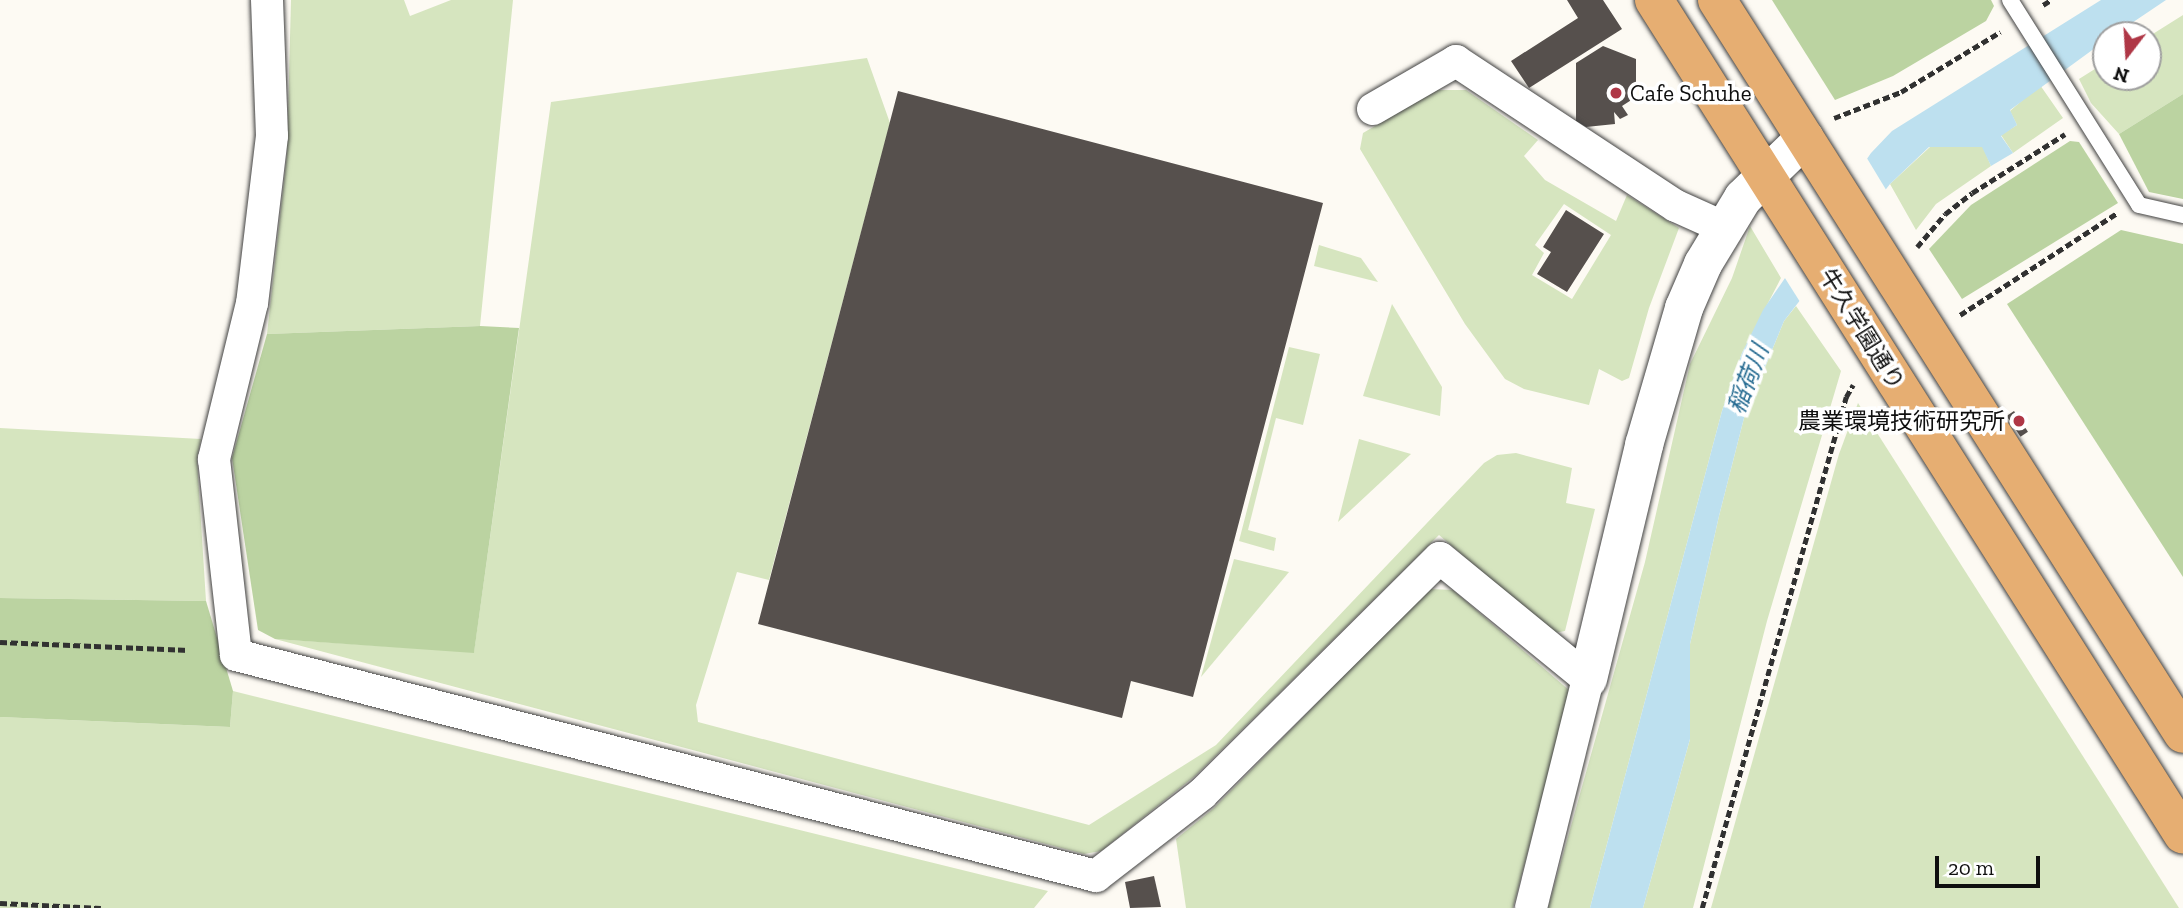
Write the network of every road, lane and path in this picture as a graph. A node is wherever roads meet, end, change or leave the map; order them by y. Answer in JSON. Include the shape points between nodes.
{"nodes":[{"id":1,"x":267,"y":0,"type":"edge"},
{"id":2,"x":1654,"y":0,"type":"edge"},
{"id":3,"x":1717,"y":0,"type":"edge"},
{"id":4,"x":2010,"y":0,"type":"edge"},
{"id":5,"x":2052,"y":0,"type":"edge"},
{"id":6,"x":2024,"y":24,"type":"junction"},
{"id":7,"x":1373,"y":109,"type":"dead end"},
{"id":8,"x":2083,"y":117,"type":"junction"},
{"id":9,"x":1815,"y":153,"type":"junction"},
{"id":10,"x":1765,"y":175,"type":"junction"},
{"id":11,"x":2136,"y":200,"type":"junction"},
{"id":12,"x":2183,"y":215,"type":"edge"},
{"id":13,"x":1725,"y":228,"type":"junction"},
{"id":14,"x":1894,"y":278,"type":"junction"},
{"id":15,"x":1930,"y":334,"type":"junction"},
{"id":16,"x":1881,"y":359,"type":"junction"},
{"id":17,"x":0,"y":642,"type":"edge"},
{"id":18,"x":189,"y":650,"type":"dead end"},
{"id":19,"x":1588,"y":679,"type":"junction"},
{"id":20,"x":2183,"y":734,"type":"edge"},
{"id":21,"x":2183,"y":835,"type":"edge"},
{"id":22,"x":0,"y":903,"type":"edge"},
{"id":23,"x":101,"y":908,"type":"edge"},
{"id":24,"x":1531,"y":908,"type":"edge"},
{"id":25,"x":1702,"y":908,"type":"edge"}],
"edges":[{"from":1,"to":19,"type":"street","via":[[272,136],[252,303],[214,459],[236,655],[1097,876],[1202,794],[1440,558]]},
{"from":2,"to":10,"type":"highway","name":"牛久学園通り"},
{"from":3,"to":9,"type":"highway"},
{"from":4,"to":6,"type":"lane"},
{"from":5,"to":6,"type":"path"},
{"from":6,"to":8,"type":"lane"},
{"from":6,"to":9,"type":"path","via":[[1900,92],[1827,120]]},
{"from":7,"to":13,"type":"street","via":[[1457,61],[1676,206]]},
{"from":8,"to":11,"type":"lane"},
{"from":8,"to":14,"type":"path","via":[[1945,214]]},
{"from":9,"to":10,"type":"street"},
{"from":9,"to":14,"type":"highway"},
{"from":10,"to":13,"type":"street"},
{"from":10,"to":16,"type":"highway","name":"牛久学園通り"},
{"from":11,"to":12,"type":"lane","via":[[2139,205]]},
{"from":11,"to":15,"type":"path"},
{"from":13,"to":19,"type":"street","via":[[1684,308],[1644,445]]},
{"from":14,"to":15,"type":"highway"},
{"from":15,"to":20,"type":"highway"},
{"from":16,"to":21,"type":"highway","name":"牛久学園通り"},
{"from":16,"to":25,"type":"path","via":[[1857,378],[1846,397]]},
{"from":17,"to":18,"type":"path"},
{"from":19,"to":24,"type":"street"},
{"from":22,"to":23,"type":"path"}]}
